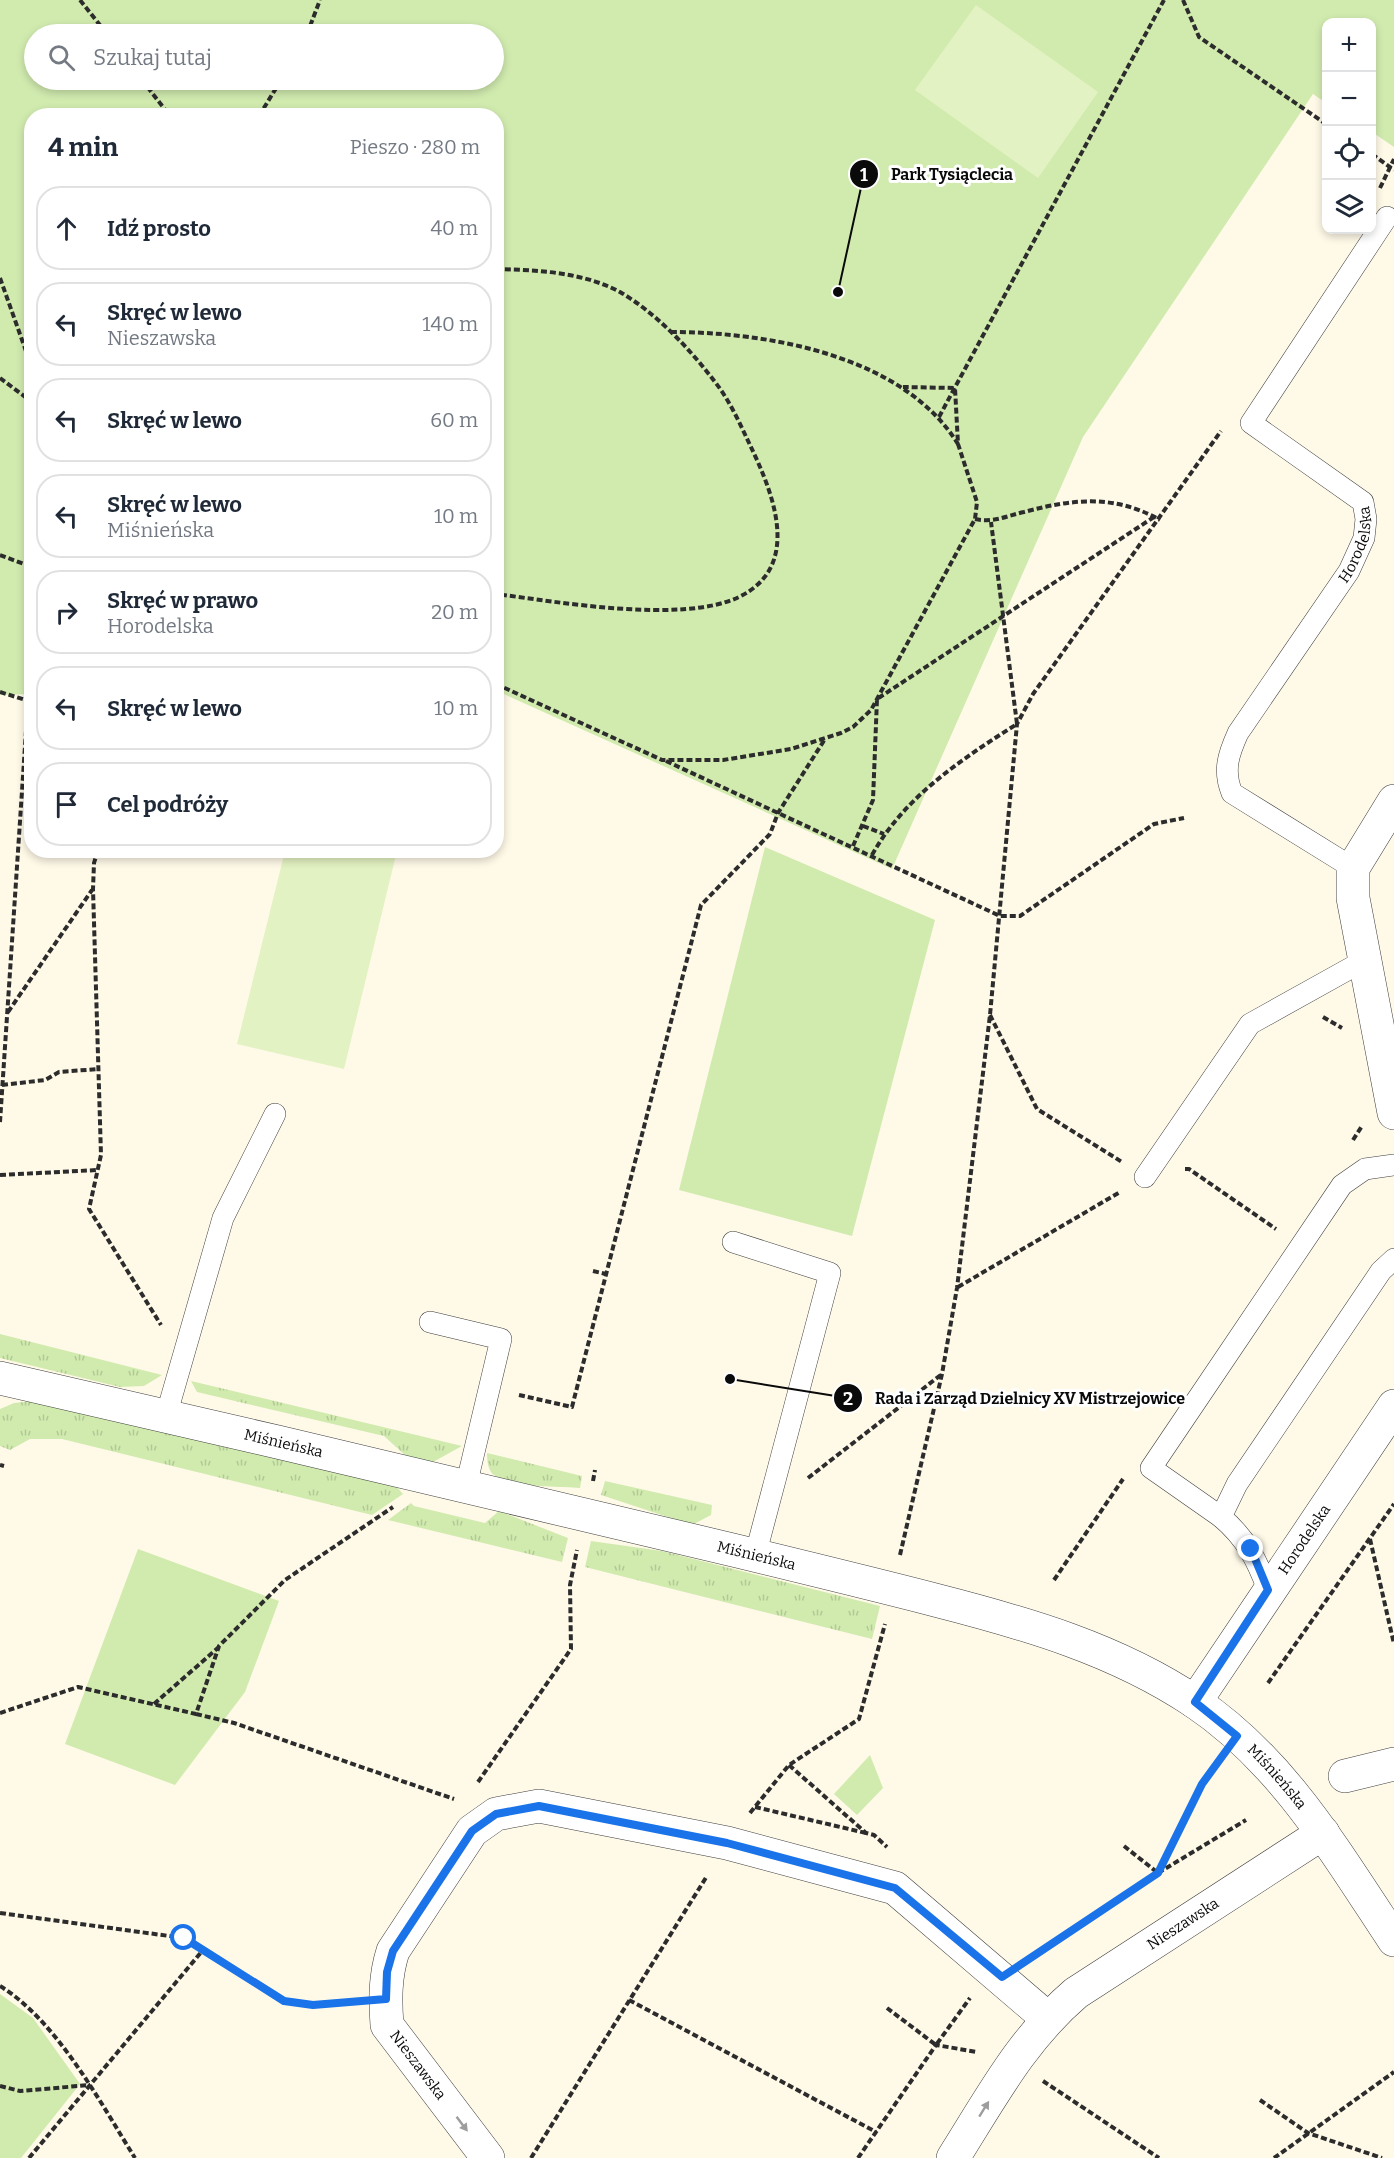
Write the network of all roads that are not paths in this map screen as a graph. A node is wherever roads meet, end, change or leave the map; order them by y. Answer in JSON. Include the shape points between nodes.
{"nodes":[{"id":1,"x":1387,"y":217,"type":"dead end"},
{"id":2,"x":1394,"y":801,"type":"edge"},
{"id":3,"x":1353,"y":868,"type":"junction"},
{"id":4,"x":1365,"y":960,"type":"junction"},
{"id":5,"x":1394,"y":1113,"type":"edge"},
{"id":6,"x":275,"y":1114,"type":"dead end"},
{"id":7,"x":1394,"y":1165,"type":"edge"},
{"id":8,"x":1145,"y":1177,"type":"road end"},
{"id":9,"x":733,"y":1242,"type":"dead end"},
{"id":10,"x":1394,"y":1259,"type":"edge"},
{"id":11,"x":430,"y":1322,"type":"dead end"},
{"id":12,"x":0,"y":1378,"type":"edge"},
{"id":13,"x":1394,"y":1406,"type":"edge"},
{"id":14,"x":166,"y":1416,"type":"junction"},
{"id":15,"x":466,"y":1486,"type":"junction"},
{"id":16,"x":1221,"y":1517,"type":"junction"},
{"id":17,"x":755,"y":1556,"type":"junction"},
{"id":18,"x":1268,"y":1590,"type":"junction"},
{"id":19,"x":1195,"y":1702,"type":"junction"},
{"id":20,"x":1394,"y":1764,"type":"edge"},
{"id":21,"x":1345,"y":1776,"type":"dead end"},
{"id":22,"x":1323,"y":1833,"type":"junction"},
{"id":23,"x":1394,"y":1940,"type":"edge"},
{"id":24,"x":1047,"y":2018,"type":"junction"},
{"id":25,"x":488,"y":2158,"type":"edge"},
{"id":26,"x":953,"y":2158,"type":"edge"}],
"edges":[{"from":1,"to":3,"type":"lane","name":"Horodelska","via":[[1251,423],[1363,502],[1366,519],[1364,538],[1349,572],[1238,733],[1229,754],[1226,777],[1232,793]]},
{"from":2,"to":3,"type":"street"},
{"from":3,"to":4,"type":"street","via":[[1353,898]]},
{"from":4,"to":5,"type":"street"},
{"from":4,"to":8,"type":"lane","via":[[1250,1024]]},
{"from":6,"to":14,"type":"lane","via":[[223,1218]]},
{"from":7,"to":16,"type":"lane","via":[[1365,1169],[1342,1185],[1151,1468]]},
{"from":9,"to":17,"type":"lane","via":[[830,1273]]},
{"from":10,"to":16,"type":"lane","via":[[1381,1271],[1250,1465]]},
{"from":11,"to":15,"type":"lane","via":[[501,1339]]},
{"from":12,"to":14,"type":"street","name":"Miśnieńska"},
{"from":13,"to":18,"type":"street","name":"Horodelska"},
{"from":14,"to":15,"type":"street","name":"Miśnieńska"},
{"from":15,"to":17,"type":"street","name":"Miśnieńska"},
{"from":16,"to":18,"type":"lane","via":[[1251,1549]]},
{"from":17,"to":19,"type":"street","name":"Miśnieńska","via":[[1023,1622],[1110,1655]]},
{"from":18,"to":19,"type":"street","name":"Horodelska"},
{"from":19,"to":22,"type":"street","name":"Miśnieńska","via":[[1237,1736],[1294,1792]]},
{"from":20,"to":21,"type":"street"},
{"from":22,"to":23,"type":"street","name":"Miśnieńska"},
{"from":22,"to":24,"type":"street","name":"Nieszawska","via":[[1076,1993]]},
{"from":24,"to":25,"type":"street","name":"Nieszawska","one_way":true,"via":[[895,1888],[727,1843],[539,1806],[467,1817],[393,1951],[387,1972],[387,2025]]},
{"from":26,"to":24,"type":"street","name":"Nieszawska","one_way":true,"via":[[1014,2061]]}]}
